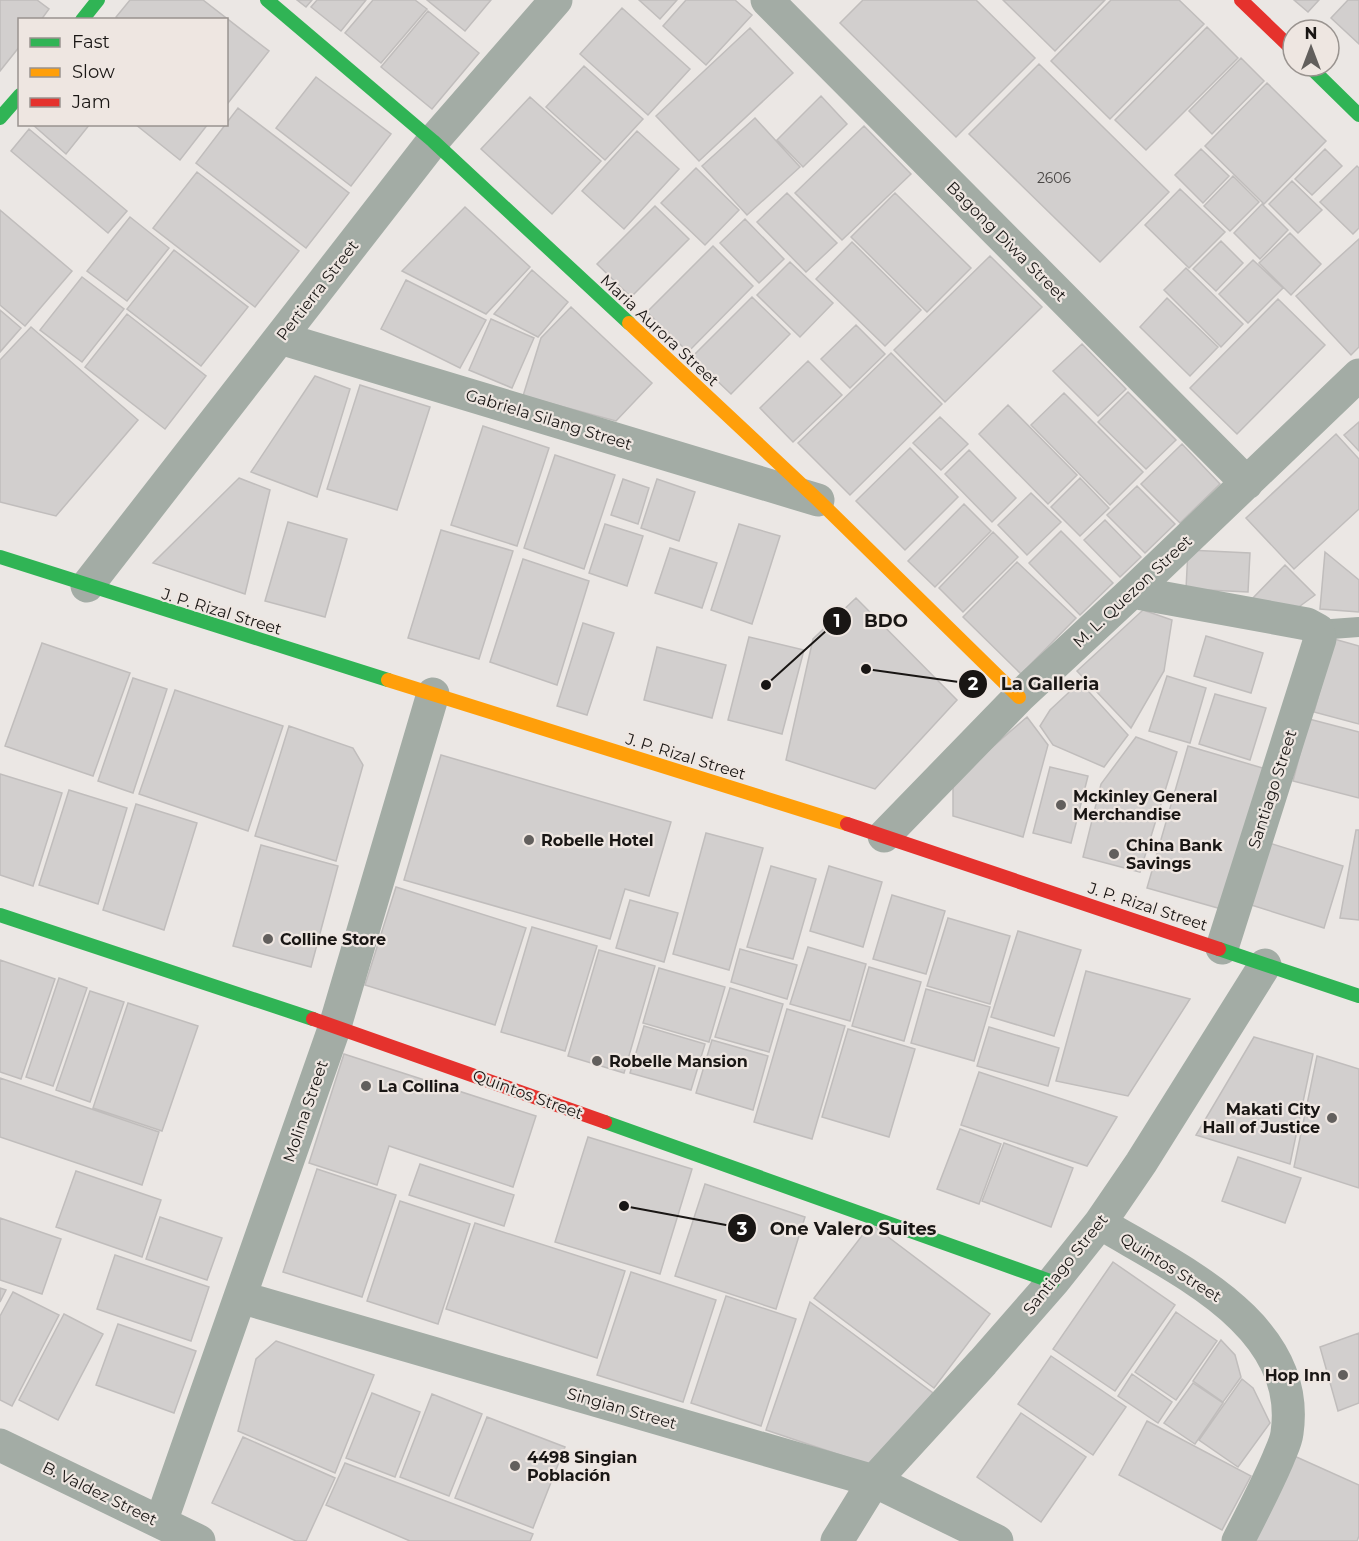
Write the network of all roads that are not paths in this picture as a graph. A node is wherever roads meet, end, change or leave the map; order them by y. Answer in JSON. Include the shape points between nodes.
{"nodes":[{"id":1,"x":98,"y":0,"type":"edge"},
{"id":2,"x":267,"y":0,"type":"edge"},
{"id":3,"x":556,"y":0,"type":"edge"},
{"id":4,"x":767,"y":0,"type":"edge"},
{"id":5,"x":1241,"y":0,"type":"edge"},
{"id":6,"x":84,"y":18,"type":"edge"},
{"id":7,"x":1281,"y":39,"type":"edge"},
{"id":8,"x":1321,"y":78,"type":"edge"},
{"id":9,"x":18,"y":97,"type":"edge"},
{"id":10,"x":1359,"y":115,"type":"edge"},
{"id":11,"x":0,"y":118,"type":"edge"},
{"id":12,"x":433,"y":141,"type":"junction"},
{"id":13,"x":280,"y":338,"type":"junction"},
{"id":14,"x":1359,"y":375,"type":"edge"},
{"id":15,"x":1247,"y":483,"type":"junction"},
{"id":16,"x":818,"y":500,"type":"junction"},
{"id":17,"x":0,"y":557,"type":"edge"},
{"id":18,"x":87,"y":586,"type":"junction"},
{"id":19,"x":1132,"y":592,"type":"junction"},
{"id":20,"x":1359,"y":627,"type":"edge"},
{"id":21,"x":1318,"y":630,"type":"junction"},
{"id":22,"x":433,"y":694,"type":"junction"},
{"id":23,"x":1019,"y":697,"type":"junction"},
{"id":24,"x":884,"y":836,"type":"junction"},
{"id":25,"x":0,"y":915,"type":"edge"},
{"id":26,"x":1222,"y":948,"type":"junction"},
{"id":27,"x":1265,"y":965,"type":"junction"},
{"id":28,"x":1359,"y":996,"type":"edge"},
{"id":29,"x":335,"y":1026,"type":"junction"},
{"id":30,"x":1100,"y":1223,"type":"junction"},
{"id":31,"x":1053,"y":1282,"type":"junction"},
{"id":32,"x":240,"y":1298,"type":"junction"},
{"id":33,"x":0,"y":1445,"type":"edge"},
{"id":34,"x":874,"y":1481,"type":"junction"},
{"id":35,"x":161,"y":1522,"type":"junction"},
{"id":36,"x":199,"y":1541,"type":"edge"},
{"id":37,"x":837,"y":1541,"type":"edge"},
{"id":38,"x":997,"y":1541,"type":"edge"},
{"id":39,"x":1238,"y":1541,"type":"edge"}],
"edges":[{"from":1,"to":6,"type":"street"},
{"from":2,"to":12,"type":"street","name":"Maria Aurora Street"},
{"from":3,"to":12,"type":"street","name":"Pertierra Street"},
{"from":4,"to":15,"type":"street","name":"Bagong Diwa Street"},
{"from":5,"to":7,"type":"street"},
{"from":8,"to":10,"type":"street"},
{"from":9,"to":11,"type":"street"},
{"from":12,"to":13,"type":"street","name":"Pertierra Street"},
{"from":12,"to":16,"type":"street","name":"Maria Aurora Street"},
{"from":13,"to":16,"type":"street","name":"Gabriela Silang Street"},
{"from":13,"to":18,"type":"street","name":"Pertierra Street"},
{"from":14,"to":15,"type":"street","name":"M. L. Quezon Street"},
{"from":15,"to":19,"type":"street","name":"M. L. Quezon Street"},
{"from":16,"to":23,"type":"street","name":"Maria Aurora Street"},
{"from":17,"to":18,"type":"street","name":"J. P. Rizal Street"},
{"from":18,"to":22,"type":"street","name":"J. P. Rizal Street"},
{"from":19,"to":21,"type":"street","via":[[1307,624]]},
{"from":19,"to":23,"type":"street","name":"M. L. Quezon Street"},
{"from":20,"to":21,"type":"lane"},
{"from":21,"to":26,"type":"street","name":"Santiago Street","via":[[1320,639]]},
{"from":22,"to":24,"type":"street","name":"J. P. Rizal Street"},
{"from":22,"to":29,"type":"street","name":"Molina Street"},
{"from":23,"to":24,"type":"street","name":"M. L. Quezon Street"},
{"from":24,"to":26,"type":"street","name":"J. P. Rizal Street"},
{"from":25,"to":29,"type":"street","name":"Quintos Street"},
{"from":26,"to":27,"type":"street","name":"J. P. Rizal Street"},
{"from":27,"to":28,"type":"street","name":"J. P. Rizal Street"},
{"from":27,"to":30,"type":"street","name":"Santiago Street"},
{"from":29,"to":31,"type":"street","name":"Quintos Street"},
{"from":29,"to":32,"type":"street","name":"Molina Street"},
{"from":30,"to":31,"type":"street","name":"Santiago Street"},
{"from":30,"to":39,"type":"street","name":"Quintos Street","via":[[1214,1292],[1240,1314],[1282,1373],[1289,1401],[1287,1435]]},
{"from":31,"to":34,"type":"street","name":"Santiago Street"},
{"from":32,"to":34,"type":"street","name":"Singian Street"},
{"from":32,"to":35,"type":"street","name":"Molina Street"},
{"from":33,"to":35,"type":"street","name":"B. Valdez Street"},
{"from":34,"to":37,"type":"street","name":"Santiago Street"},
{"from":34,"to":38,"type":"street","name":"Singian Street"},
{"from":35,"to":36,"type":"street","name":"B. Valdez Street"}]}
